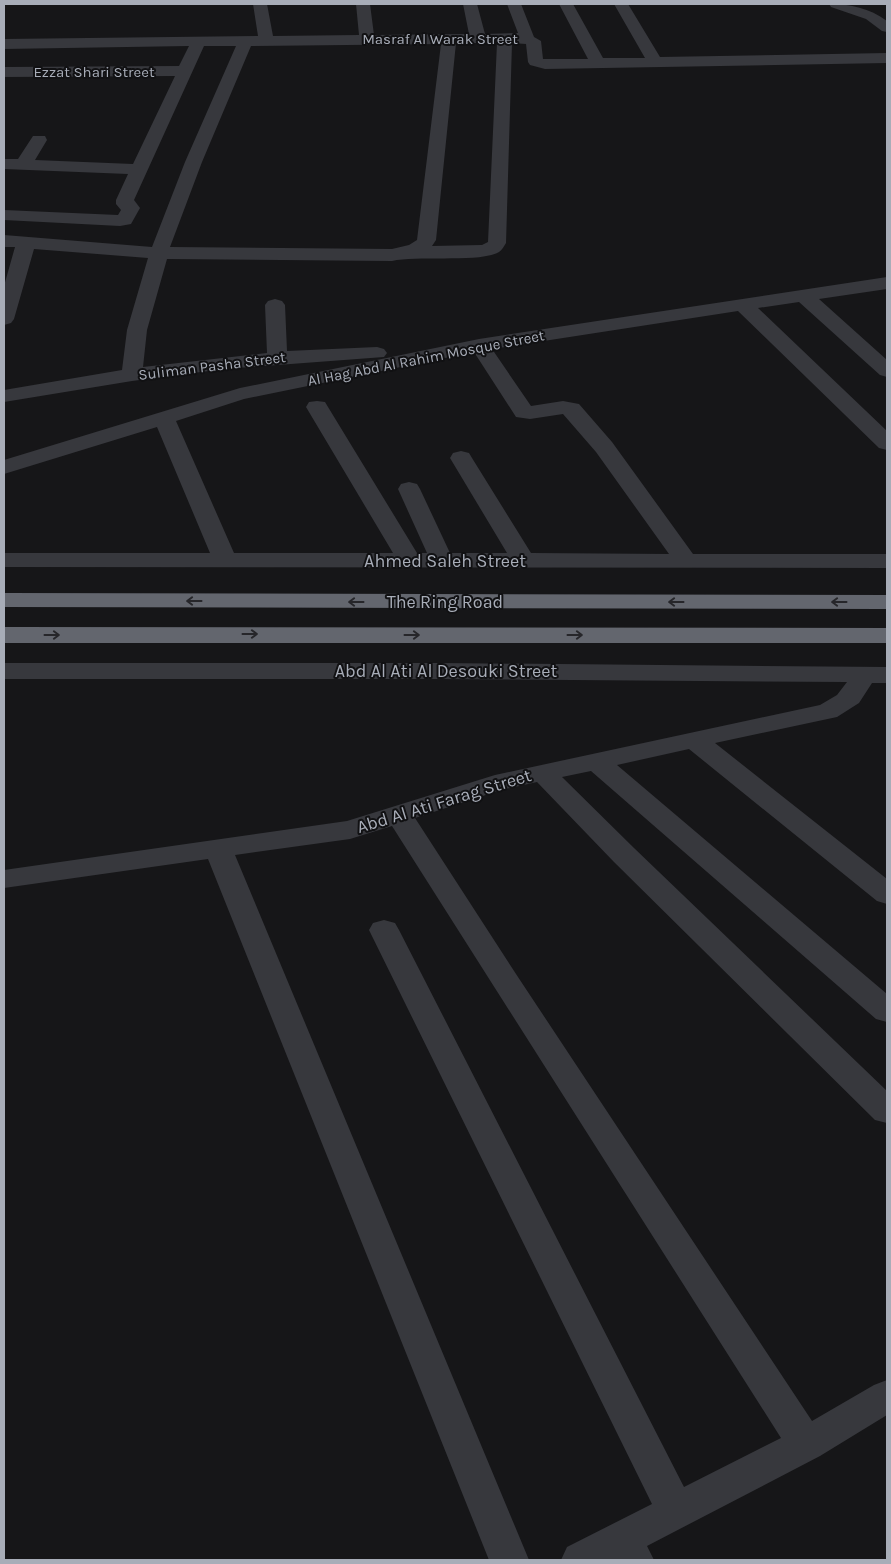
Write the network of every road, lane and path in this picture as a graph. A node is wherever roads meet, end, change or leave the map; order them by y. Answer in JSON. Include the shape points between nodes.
{"nodes":[{"id":1,"x":260,"y":4,"type":"edge"},
{"id":2,"x":363,"y":4,"type":"edge"},
{"id":3,"x":470,"y":4,"type":"edge"},
{"id":4,"x":514,"y":4,"type":"edge"},
{"id":5,"x":566,"y":4,"type":"edge"},
{"id":6,"x":621,"y":4,"type":"edge"},
{"id":7,"x":836,"y":4,"type":"edge"},
{"id":8,"x":887,"y":28,"type":"edge"},
{"id":9,"x":478,"y":38,"type":"junction"},
{"id":10,"x":505,"y":38,"type":"junction"},
{"id":11,"x":527,"y":38,"type":"junction"},
{"id":12,"x":367,"y":39,"type":"junction"},
{"id":13,"x":449,"y":39,"type":"junction"},
{"id":14,"x":246,"y":40,"type":"junction"},
{"id":15,"x":266,"y":40,"type":"junction"},
{"id":16,"x":199,"y":41,"type":"junction"},
{"id":17,"x":4,"y":44,"type":"edge"},
{"id":18,"x":887,"y":58,"type":"edge"},
{"id":19,"x":656,"y":62,"type":"junction"},
{"id":20,"x":598,"y":63,"type":"junction"},
{"id":21,"x":185,"y":71,"type":"junction"},
{"id":22,"x":4,"y":72,"type":"edge"},
{"id":23,"x":39,"y":140,"type":"dead end"},
{"id":24,"x":4,"y":164,"type":"edge"},
{"id":25,"x":23,"y":165,"type":"junction"},
{"id":26,"x":138,"y":169,"type":"junction"},
{"id":27,"x":146,"y":213,"type":"junction"},
{"id":28,"x":4,"y":215,"type":"edge"},
{"id":29,"x":4,"y":241,"type":"edge"},
{"id":30,"x":26,"y":243,"type":"junction"},
{"id":31,"x":104,"y":248,"type":"junction"},
{"id":32,"x":158,"y":252,"type":"junction"},
{"id":33,"x":406,"y":252,"type":"junction"},
{"id":34,"x":887,"y":283,"type":"edge"},
{"id":35,"x":804,"y":296,"type":"junction"},
{"id":36,"x":275,"y":305,"type":"dead end"},
{"id":37,"x":743,"y":306,"type":"junction"},
{"id":38,"x":4,"y":319,"type":"edge"},
{"id":39,"x":479,"y":345,"type":"junction"},
{"id":40,"x":423,"y":356,"type":"junction"},
{"id":41,"x":277,"y":358,"type":"junction"},
{"id":42,"x":887,"y":371,"type":"edge"},
{"id":43,"x":132,"y":375,"type":"junction"},
{"id":44,"x":4,"y":396,"type":"edge"},
{"id":45,"x":317,"y":407,"type":"dead end"},
{"id":46,"x":164,"y":418,"type":"junction"},
{"id":47,"x":887,"y":443,"type":"edge"},
{"id":48,"x":461,"y":458,"type":"dead end"},
{"id":49,"x":4,"y":466,"type":"edge"},
{"id":50,"x":409,"y":489,"type":"dead end"},
{"id":51,"x":4,"y":560,"type":"edge"},
{"id":52,"x":225,"y":560,"type":"junction"},
{"id":53,"x":410,"y":561,"type":"junction"},
{"id":54,"x":442,"y":561,"type":"junction"},
{"id":55,"x":524,"y":561,"type":"junction"},
{"id":56,"x":686,"y":561,"type":"junction"},
{"id":57,"x":887,"y":561,"type":"edge"},
{"id":58,"x":4,"y":600,"type":"edge"},
{"id":59,"x":887,"y":602,"type":"edge"},
{"id":60,"x":4,"y":634,"type":"edge"},
{"id":61,"x":887,"y":636,"type":"edge"},
{"id":62,"x":4,"y":671,"type":"edge"},
{"id":63,"x":875,"y":675,"type":"edge"},
{"id":64,"x":693,"y":739,"type":"junction"},
{"id":65,"x":595,"y":760,"type":"junction"},
{"id":66,"x":542,"y":772,"type":"junction"},
{"id":67,"x":398,"y":814,"type":"junction"},
{"id":68,"x":218,"y":848,"type":"junction"},
{"id":69,"x":4,"y":878,"type":"edge"},
{"id":70,"x":887,"y":894,"type":"edge"},
{"id":71,"x":384,"y":930,"type":"dead end"},
{"id":72,"x":887,"y":1011,"type":"edge"},
{"id":73,"x":887,"y":1111,"type":"edge"},
{"id":74,"x":887,"y":1396,"type":"edge"},
{"id":75,"x":806,"y":1444,"type":"junction"},
{"id":76,"x":676,"y":1511,"type":"junction"},
{"id":77,"x":628,"y":1550,"type":"edge"},
{"id":78,"x":510,"y":1560,"type":"edge"},
{"id":79,"x":581,"y":1560,"type":"edge"}],
"edges":[{"from":1,"to":15,"type":"street"},
{"from":2,"to":12,"type":"street"},
{"from":3,"to":9,"type":"street"},
{"from":4,"to":11,"type":"street"},
{"from":5,"to":20,"type":"street"},
{"from":6,"to":19,"type":"street"},
{"from":7,"to":8,"type":"street","via":[[871,16]]},
{"from":9,"to":10,"type":"street","name":"Masraf Al Warak Street"},
{"from":9,"to":13,"type":"street","name":"Masraf Al Warak Street"},
{"from":10,"to":11,"type":"street","name":"Masraf Al Warak Street"},
{"from":10,"to":33,"type":"street","via":[[497,244],[483,251]]},
{"from":11,"to":20,"type":"street","name":"Masraf Al Warak Street","via":[[533,41],[539,64]]},
{"from":12,"to":13,"type":"street","name":"Masraf Al Warak Street"},
{"from":12,"to":15,"type":"street","name":"Masraf Al Warak Street"},
{"from":13,"to":33,"type":"street","via":[[427,240]]},
{"from":14,"to":15,"type":"street","name":"Masraf Al Warak Street"},
{"from":14,"to":16,"type":"street","name":"Masraf Al Warak Street"},
{"from":14,"to":27,"type":"street"},
{"from":16,"to":17,"type":"street","name":"Masraf Al Warak Street"},
{"from":16,"to":21,"type":"street"},
{"from":18,"to":19,"type":"street","name":"Masraf Al Warak Street"},
{"from":19,"to":20,"type":"street","name":"Masraf Al Warak Street"},
{"from":21,"to":22,"type":"street","name":"Ezzat Shari Street","via":[[27,68]]},
{"from":21,"to":26,"type":"street"},
{"from":23,"to":25,"type":"street"},
{"from":24,"to":25,"type":"street"},
{"from":25,"to":26,"type":"street"},
{"from":26,"to":27,"type":"street","via":[[124,202]]},
{"from":27,"to":28,"type":"street"},
{"from":27,"to":31,"type":"street"},
{"from":27,"to":32,"type":"street"},
{"from":29,"to":30,"type":"street"},
{"from":30,"to":31,"type":"street"},
{"from":30,"to":38,"type":"street"},
{"from":31,"to":32,"type":"street"},
{"from":32,"to":33,"type":"street","via":[[392,255]]},
{"from":32,"to":43,"type":"street","via":[[135,333]]},
{"from":34,"to":35,"type":"street","name":"Al Hag Abd Al Rahim Mosque Street"},
{"from":35,"to":37,"type":"street","name":"Al Hag Abd Al Rahim Mosque Street"},
{"from":35,"to":42,"type":"street"},
{"from":36,"to":41,"type":"street"},
{"from":37,"to":39,"type":"street","name":"Al Hag Abd Al Rahim Mosque Street"},
{"from":37,"to":47,"type":"street"},
{"from":39,"to":40,"type":"street","name":"Al Hag Abd Al Rahim Mosque Street"},
{"from":39,"to":56,"type":"street","via":[[524,412],[572,409],[604,447]]},
{"from":40,"to":41,"type":"street","name":"Suliman Pasha Street","via":[[372,352]]},
{"from":40,"to":46,"type":"street","name":"Al Hag Abd Al Rahim Mosque Street","via":[[240,394]]},
{"from":41,"to":43,"type":"street","name":"Suliman Pasha Street"},
{"from":43,"to":44,"type":"street","name":"Suliman Pasha Street"},
{"from":45,"to":53,"type":"street"},
{"from":46,"to":49,"type":"street","name":"Al Hag Abd Al Rahim Mosque Street"},
{"from":46,"to":52,"type":"street"},
{"from":48,"to":55,"type":"street"},
{"from":50,"to":54,"type":"street"},
{"from":51,"to":52,"type":"street","name":"Ahmed Saleh Street"},
{"from":52,"to":53,"type":"street","name":"Ahmed Saleh Street"},
{"from":53,"to":54,"type":"street","name":"Ahmed Saleh Street"},
{"from":54,"to":55,"type":"street","name":"Ahmed Saleh Street"},
{"from":55,"to":56,"type":"street","name":"Ahmed Saleh Street"},
{"from":56,"to":57,"type":"street","name":"Ahmed Saleh Street"},
{"from":59,"to":58,"type":"highway","name":"The Ring Road","one_way":true},
{"from":60,"to":61,"type":"highway","name":"The Ring Road","one_way":true},
{"from":62,"to":63,"type":"street","name":"Abd Al Ati Al Desouki Street"},
{"from":63,"to":64,"type":"street","name":"Abd Al Ati Farag Street","via":[[845,703],[828,711]]},
{"from":64,"to":65,"type":"street","name":"Abd Al Ati Farag Street"},
{"from":64,"to":70,"type":"street"},
{"from":65,"to":66,"type":"street","name":"Abd Al Ati Farag Street"},
{"from":65,"to":72,"type":"street"},
{"from":66,"to":67,"type":"street","name":"Abd Al Ati Farag Street","via":[[494,783]]},
{"from":66,"to":73,"type":"street"},
{"from":67,"to":68,"type":"street","name":"Abd Al Ati Farag Street","via":[[350,830]]},
{"from":67,"to":75,"type":"street"},
{"from":68,"to":69,"type":"street","name":"Abd Al Ati Farag Street"},
{"from":68,"to":78,"type":"street"},
{"from":71,"to":76,"type":"street"},
{"from":74,"to":75,"type":"street"},
{"from":75,"to":76,"type":"street"},
{"from":76,"to":77,"type":"street"},
{"from":77,"to":79,"type":"street"}]}
